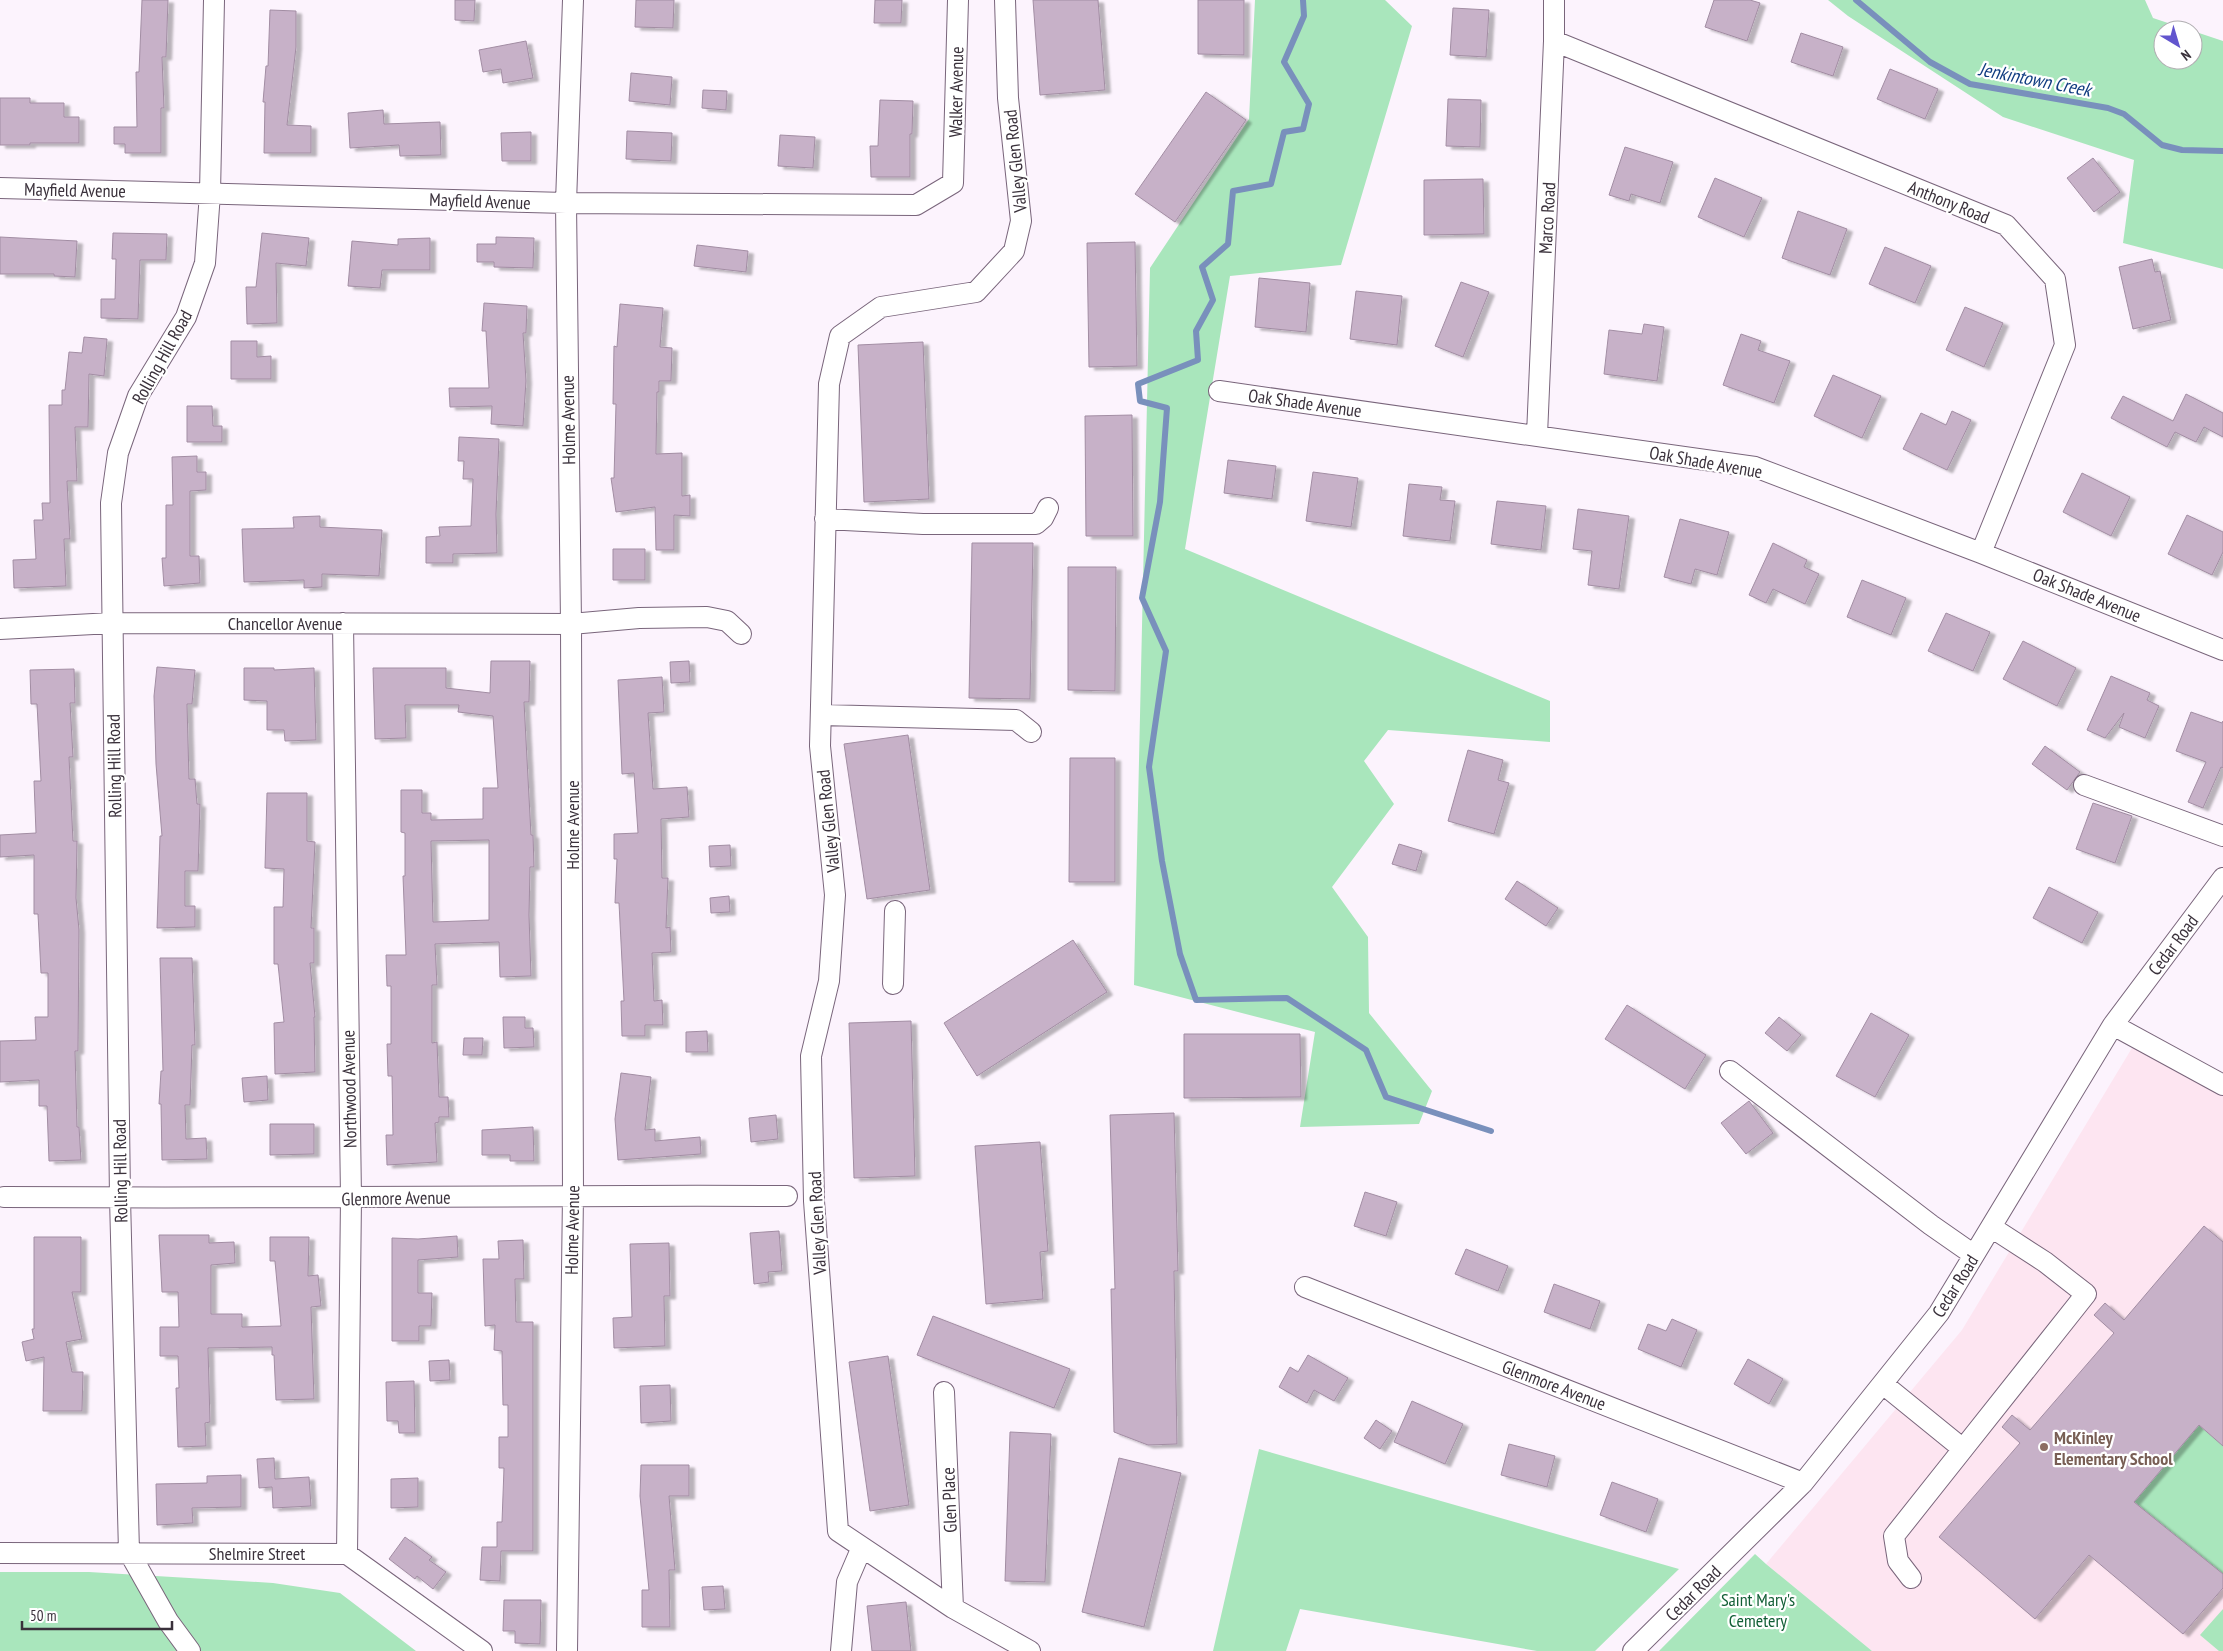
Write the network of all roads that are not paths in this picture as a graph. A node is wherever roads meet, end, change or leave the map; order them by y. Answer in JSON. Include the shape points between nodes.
{"nodes":[{"id":1,"x":214,"y":0,"type":"edge"},
{"id":2,"x":573,"y":0,"type":"edge"},
{"id":3,"x":958,"y":0,"type":"edge"},
{"id":4,"x":1005,"y":0,"type":"edge"},
{"id":5,"x":1554,"y":0,"type":"edge"},
{"id":6,"x":1554,"y":41,"type":"junction"},
{"id":7,"x":953,"y":183,"type":"joint"},
{"id":8,"x":0,"y":188,"type":"edge"},
{"id":9,"x":210,"y":193,"type":"junction"},
{"id":10,"x":566,"y":204,"type":"junction"},
{"id":11,"x":1219,"y":390,"type":"dead end"},
{"id":12,"x":1537,"y":436,"type":"junction"},
{"id":13,"x":1048,"y":508,"type":"dead end"},
{"id":14,"x":825,"y":519,"type":"junction"},
{"id":15,"x":1981,"y":553,"type":"junction"},
{"id":16,"x":112,"y":622,"type":"junction"},
{"id":17,"x":343,"y":623,"type":"junction"},
{"id":18,"x":571,"y":624,"type":"junction"},
{"id":19,"x":0,"y":629,"type":"edge"},
{"id":20,"x":741,"y":634,"type":"dead end"},
{"id":21,"x":2223,"y":650,"type":"edge"},
{"id":22,"x":822,"y":715,"type":"junction"},
{"id":23,"x":1031,"y":732,"type":"dead end"},
{"id":24,"x":2084,"y":785,"type":"dead end"},
{"id":25,"x":2223,"y":836,"type":"edge"},
{"id":26,"x":2223,"y":878,"type":"edge"},
{"id":27,"x":895,"y":911,"type":"dead end"},
{"id":28,"x":893,"y":984,"type":"dead end"},
{"id":29,"x":2113,"y":1025,"type":"junction"},
{"id":30,"x":1730,"y":1071,"type":"dead end"},
{"id":31,"x":2223,"y":1085,"type":"edge"},
{"id":32,"x":573,"y":1195,"type":"junction"},
{"id":33,"x":787,"y":1196,"type":"dead end"},
{"id":34,"x":4,"y":1197,"type":"dead end"},
{"id":35,"x":120,"y":1198,"type":"junction"},
{"id":36,"x":351,"y":1198,"type":"junction"},
{"id":37,"x":1991,"y":1227,"type":"junction"},
{"id":38,"x":1974,"y":1255,"type":"junction"},
{"id":39,"x":1305,"y":1288,"type":"dead end"},
{"id":40,"x":1883,"y":1384,"type":"junction"},
{"id":41,"x":944,"y":1392,"type":"dead end"},
{"id":42,"x":1963,"y":1449,"type":"junction"},
{"id":43,"x":1803,"y":1483,"type":"junction"},
{"id":44,"x":862,"y":1547,"type":"junction"},
{"id":45,"x":129,"y":1552,"type":"junction"},
{"id":46,"x":0,"y":1553,"type":"edge"},
{"id":47,"x":347,"y":1554,"type":"junction"},
{"id":48,"x":1911,"y":1578,"type":"dead end"},
{"id":49,"x":953,"y":1608,"type":"junction"},
{"id":50,"x":190,"y":1651,"type":"edge"},
{"id":51,"x":482,"y":1651,"type":"edge"},
{"id":52,"x":567,"y":1651,"type":"edge"},
{"id":53,"x":841,"y":1651,"type":"edge"},
{"id":54,"x":1030,"y":1651,"type":"edge"},
{"id":55,"x":1633,"y":1651,"type":"edge"}],
"edges":[{"from":1,"to":9,"type":"street","name":"Rolling Hill Road"},
{"from":2,"to":10,"type":"street","name":"Holme Avenue"},
{"from":3,"to":7,"type":"street","name":"Walker Avenue"},
{"from":4,"to":14,"type":"street","name":"Valley Glen Road","via":[[1008,98],[1021,221],[1014,251],[976,292],[881,307],[840,336],[830,384]]},
{"from":5,"to":6,"type":"street","name":"Marco Road"},
{"from":6,"to":12,"type":"street","name":"Marco Road"},
{"from":6,"to":15,"type":"street","name":"Anthony Road","via":[[2006,225],[2056,279],[2065,345]]},
{"from":7,"to":10,"type":"street","name":"Mayfield Avenue","via":[[916,205]]},
{"from":8,"to":9,"type":"street","name":"Mayfield Avenue"},
{"from":9,"to":10,"type":"street","name":"Mayfield Avenue"},
{"from":9,"to":16,"type":"street","name":"Rolling Hill Road","via":[[205,263],[186,317],[138,396],[118,453],[111,503]]},
{"from":10,"to":18,"type":"street","name":"Holme Avenue"},
{"from":11,"to":12,"type":"street","name":"Oak Shade Avenue"},
{"from":12,"to":15,"type":"street","name":"Oak Shade Avenue","via":[[1755,467]]},
{"from":13,"to":14,"type":"street","via":[[1036,524],[923,524]]},
{"from":14,"to":22,"type":"street","name":"Valley Glen Road"},
{"from":15,"to":21,"type":"street","name":"Oak Shade Avenue"},
{"from":16,"to":17,"type":"street","name":"Chancellor Avenue"},
{"from":16,"to":19,"type":"street","name":"Chancellor Avenue"},
{"from":16,"to":35,"type":"street","name":"Rolling Hill Road"},
{"from":17,"to":18,"type":"street","name":"Chancellor Avenue"},
{"from":17,"to":36,"type":"street","name":"Northwood Avenue"},
{"from":18,"to":20,"type":"street","name":"Chancellor Avenue","via":[[707,617],[727,621]]},
{"from":18,"to":32,"type":"street","name":"Holme Avenue"},
{"from":22,"to":23,"type":"street","via":[[1016,720]]},
{"from":22,"to":44,"type":"street","name":"Valley Glen Road","via":[[820,746],[835,895],[829,981],[811,1056],[814,1201],[838,1531]]},
{"from":24,"to":25,"type":"street"},
{"from":26,"to":29,"type":"street","name":"Cedar Road"},
{"from":27,"to":28,"type":"street"},
{"from":29,"to":31,"type":"street"},
{"from":29,"to":37,"type":"street","name":"Cedar Road"},
{"from":30,"to":38,"type":"street","via":[[1930,1225]]},
{"from":32,"to":33,"type":"street","name":"Glenmore Avenue"},
{"from":32,"to":36,"type":"street","name":"Glenmore Avenue"},
{"from":32,"to":52,"type":"street","name":"Holme Avenue"},
{"from":34,"to":35,"type":"street","name":"Glenmore Avenue"},
{"from":35,"to":36,"type":"street","name":"Glenmore Avenue"},
{"from":35,"to":45,"type":"street","name":"Rolling Hill Road"},
{"from":36,"to":47,"type":"street","name":"Northwood Avenue"},
{"from":37,"to":38,"type":"street","name":"Cedar Road"},
{"from":37,"to":42,"type":"street","via":[[2045,1262],[2086,1294]]},
{"from":38,"to":40,"type":"street","name":"Cedar Road","via":[[1939,1313]]},
{"from":39,"to":43,"type":"street","name":"Glenmore Avenue"},
{"from":40,"to":42,"type":"street"},
{"from":40,"to":43,"type":"street","name":"Cedar Road"},
{"from":41,"to":49,"type":"street","name":"Glen Place"},
{"from":42,"to":48,"type":"street","via":[[1894,1536],[1898,1561]]},
{"from":43,"to":55,"type":"street","name":"Cedar Road"},
{"from":44,"to":49,"type":"street","name":"Valley Glen Road"},
{"from":44,"to":53,"type":"street","via":[[847,1582]]},
{"from":45,"to":46,"type":"street","name":"Shelmire Street"},
{"from":45,"to":47,"type":"street","name":"Shelmire Street"},
{"from":45,"to":50,"type":"street","via":[[168,1621]]},
{"from":47,"to":51,"type":"street"},
{"from":49,"to":54,"type":"street","name":"Valley Glen Road"}]}
